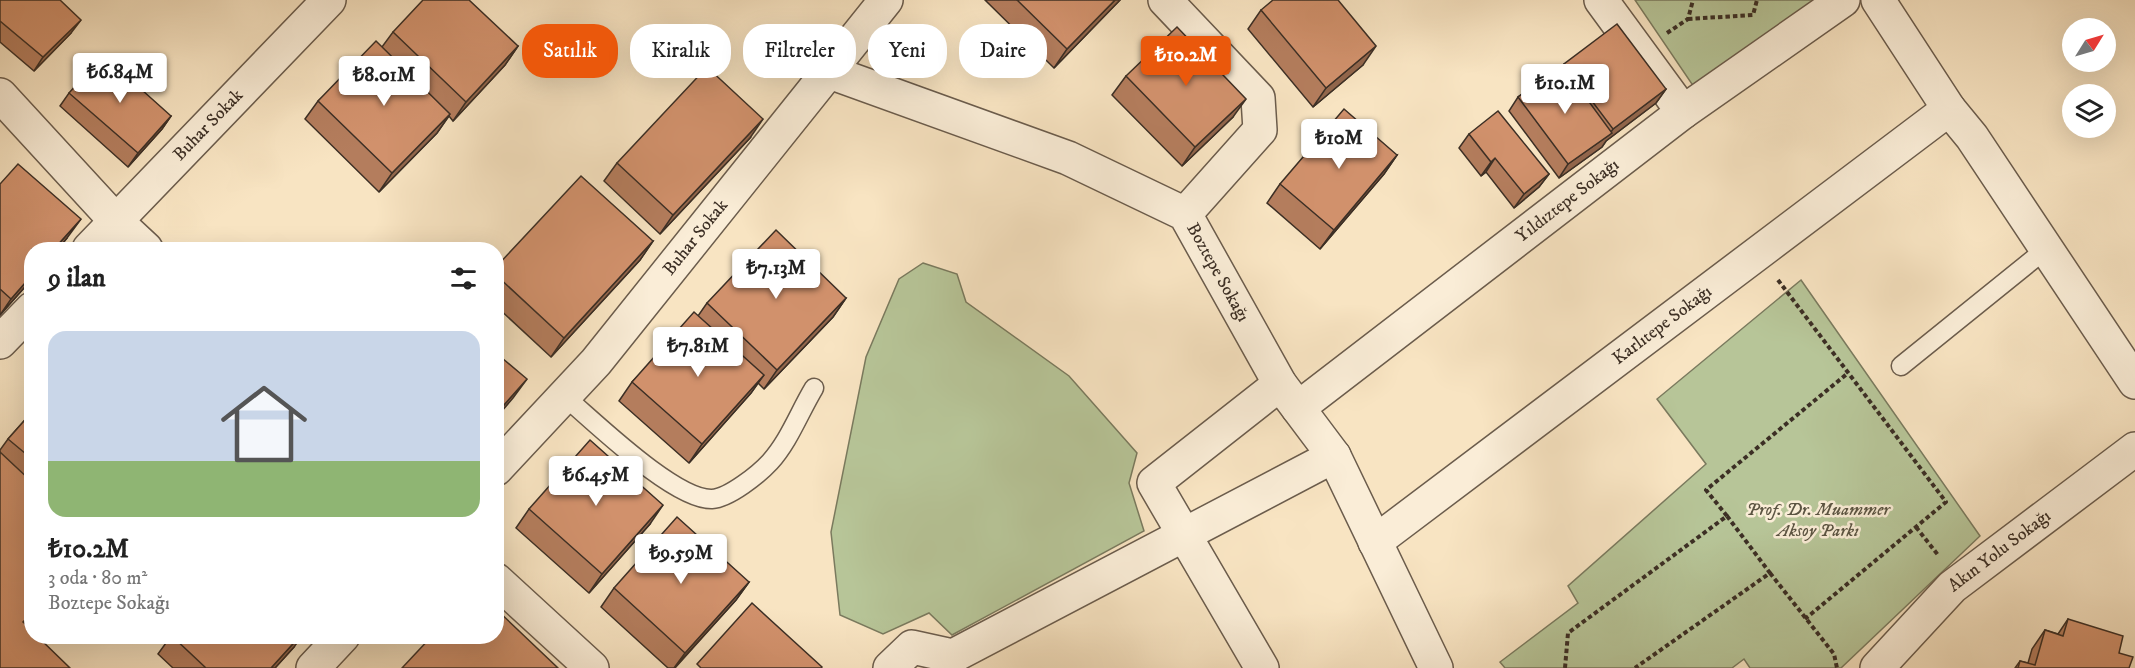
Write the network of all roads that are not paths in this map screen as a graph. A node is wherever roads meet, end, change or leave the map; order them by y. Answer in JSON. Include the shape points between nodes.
{"nodes":[{"id":1,"x":329,"y":0,"type":"edge"},
{"id":2,"x":886,"y":0,"type":"edge"},
{"id":3,"x":1165,"y":0,"type":"edge"},
{"id":4,"x":1601,"y":0,"type":"edge"},
{"id":5,"x":1844,"y":0,"type":"edge"},
{"id":6,"x":1878,"y":0,"type":"edge"},
{"id":7,"x":856,"y":36,"type":"edge"},
{"id":8,"x":821,"y":78,"type":"edge"},
{"id":9,"x":846,"y":78,"type":"edge"},
{"id":10,"x":0,"y":95,"type":"edge"},
{"id":11,"x":1949,"y":109,"type":"junction"},
{"id":12,"x":1683,"y":112,"type":"junction"},
{"id":13,"x":1185,"y":214,"type":"junction"},
{"id":14,"x":116,"y":221,"type":"junction"},
{"id":15,"x":96,"y":242,"type":"edge"},
{"id":16,"x":138,"y":242,"type":"edge"},
{"id":17,"x":2046,"y":249,"type":"junction"},
{"id":18,"x":24,"y":317,"type":"edge"},
{"id":19,"x":0,"y":342,"type":"edge"},
{"id":20,"x":1901,"y":366,"type":"dead end"},
{"id":21,"x":2135,"y":382,"type":"edge"},
{"id":22,"x":814,"y":388,"type":"dead end"},
{"id":23,"x":564,"y":396,"type":"junction"},
{"id":24,"x":1289,"y":396,"type":"junction"},
{"id":25,"x":2135,"y":449,"type":"edge"},
{"id":26,"x":1334,"y":456,"type":"junction"},
{"id":27,"x":504,"y":460,"type":"edge"},
{"id":28,"x":1185,"y":534,"type":"junction"},
{"id":29,"x":1375,"y":542,"type":"junction"},
{"id":30,"x":504,"y":587,"type":"edge"},
{"id":31,"x":336,"y":644,"type":"edge"},
{"id":32,"x":1252,"y":665,"type":"edge"},
{"id":33,"x":313,"y":668,"type":"edge"},
{"id":34,"x":592,"y":668,"type":"edge"},
{"id":35,"x":890,"y":668,"type":"edge"},
{"id":36,"x":1436,"y":668,"type":"edge"},
{"id":37,"x":1877,"y":668,"type":"edge"}],
"edges":[{"from":1,"to":14,"type":"street","name":"Buhar Sokak"},
{"from":2,"to":7,"type":"street","name":"Buhar Sokak"},
{"from":3,"to":13,"type":"street","via":[[1258,98],[1260,130]]},
{"from":4,"to":12,"type":"street"},
{"from":5,"to":12,"type":"street","name":"Yıldıztepe Sokağı"},
{"from":6,"to":11,"type":"street"},
{"from":8,"to":23,"type":"street","name":"Buhar Sokak","via":[[596,362]]},
{"from":9,"to":13,"type":"street","name":"Boztepe Sokağı","via":[[1068,158]]},
{"from":10,"to":14,"type":"street"},
{"from":11,"to":17,"type":"street"},
{"from":11,"to":29,"type":"street","name":"Karlıtepe Sokağı"},
{"from":12,"to":24,"type":"street","name":"Yıldıztepe Sokağı"},
{"from":13,"to":24,"type":"street","name":"Boztepe Sokağı"},
{"from":14,"to":15,"type":"street","name":"Buhar Sokak"},
{"from":14,"to":16,"type":"street"},
{"from":17,"to":20,"type":"lane"},
{"from":17,"to":21,"type":"street"},
{"from":18,"to":19,"type":"street"},
{"from":22,"to":23,"type":"lane","via":[[796,424],[769,462],[728,494],[712,499],[689,493],[650,469]]},
{"from":23,"to":27,"type":"street","name":"Buhar Sokak"},
{"from":24,"to":26,"type":"street","name":"Boztepe Sokağı"},
{"from":24,"to":28,"type":"street","name":"Yıldıztepe Sokağı","via":[[1154,483]]},
{"from":25,"to":37,"type":"street","name":"Akın Yolu Sokağı","via":[[1952,587]]},
{"from":26,"to":28,"type":"street"},
{"from":26,"to":29,"type":"street","name":"Boztepe Sokağı"},
{"from":28,"to":32,"type":"street"},
{"from":28,"to":35,"type":"street","via":[[953,656],[912,646]]},
{"from":29,"to":36,"type":"street","name":"Boztepe Sokağı"},
{"from":30,"to":34,"type":"street"},
{"from":31,"to":33,"type":"street"}]}
